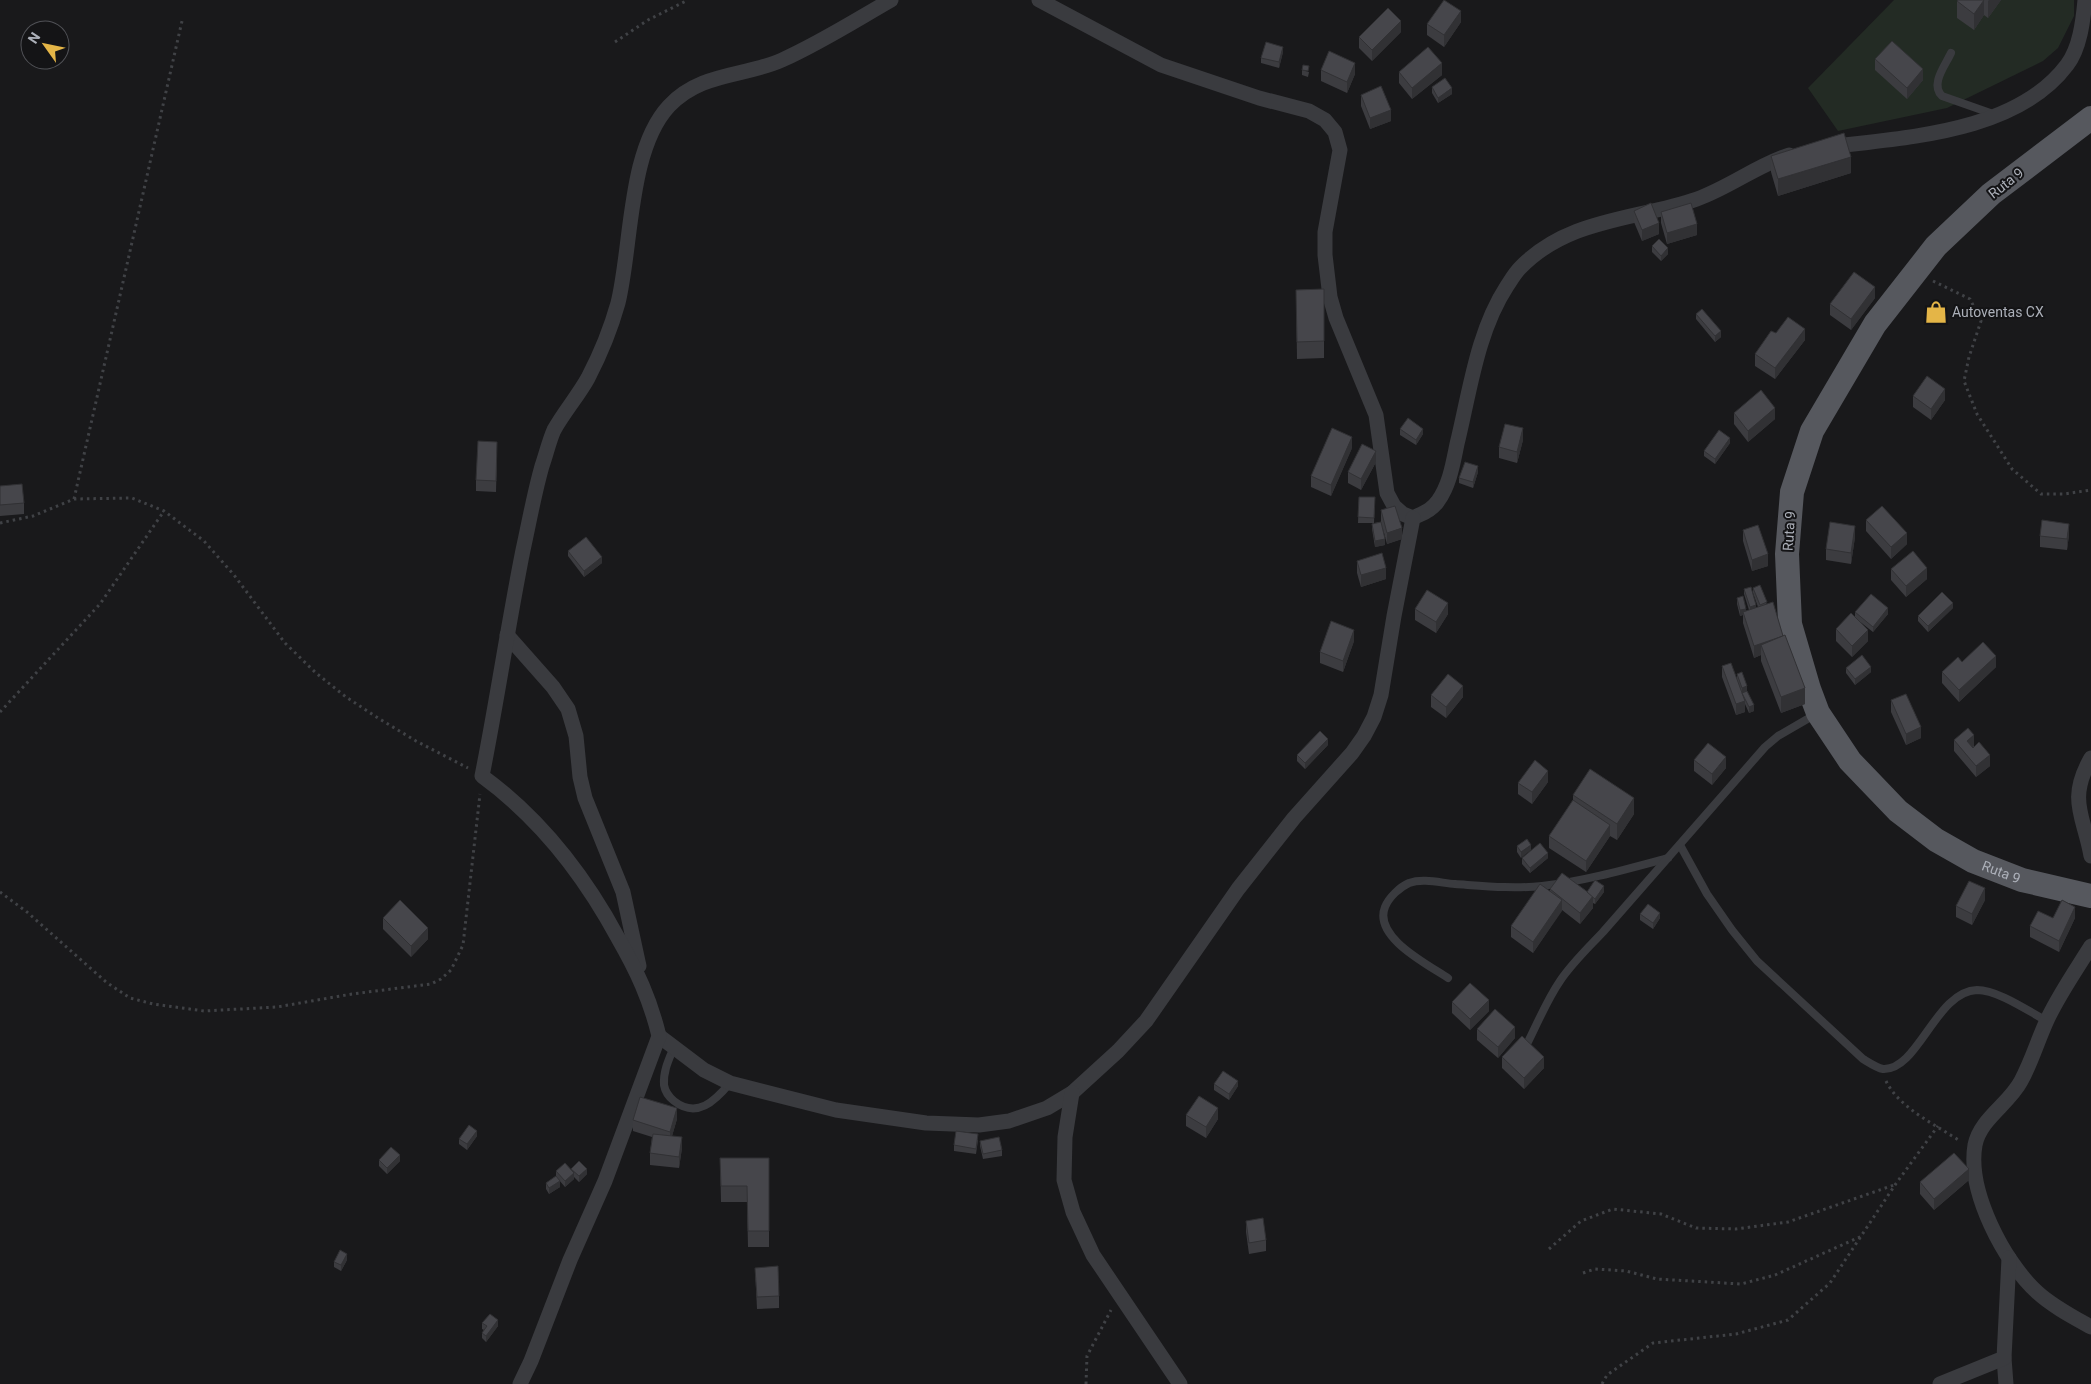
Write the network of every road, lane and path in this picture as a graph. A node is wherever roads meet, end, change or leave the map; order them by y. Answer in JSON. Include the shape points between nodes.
{"nodes":[{"id":1,"x":688,"y":0,"type":"edge"},
{"id":2,"x":892,"y":0,"type":"edge"},
{"id":3,"x":1039,"y":0,"type":"edge"},
{"id":4,"x":2085,"y":0,"type":"edge"},
{"id":5,"x":182,"y":21,"type":"dead end"},
{"id":6,"x":614,"y":42,"type":"dead end"},
{"id":7,"x":1951,"y":53,"type":"dead end"},
{"id":8,"x":1998,"y":115,"type":"junction"},
{"id":9,"x":2091,"y":118,"type":"edge"},
{"id":10,"x":1914,"y":273,"type":"junction"},
{"id":11,"x":2091,"y":490,"type":"edge"},
{"id":12,"x":74,"y":499,"type":"junction"},
{"id":13,"x":164,"y":511,"type":"junction"},
{"id":14,"x":1413,"y":518,"type":"junction"},
{"id":15,"x":0,"y":523,"type":"edge"},
{"id":16,"x":506,"y":635,"type":"junction"},
{"id":17,"x":0,"y":712,"type":"edge"},
{"id":18,"x":1818,"y":713,"type":"junction"},
{"id":19,"x":2091,"y":758,"type":"edge"},
{"id":20,"x":482,"y":776,"type":"junction"},
{"id":21,"x":1680,"y":845,"type":"junction"},
{"id":22,"x":2091,"y":856,"type":"edge"},
{"id":23,"x":1668,"y":858,"type":"junction"},
{"id":24,"x":0,"y":892,"type":"edge"},
{"id":25,"x":2091,"y":896,"type":"edge"},
{"id":26,"x":2091,"y":946,"type":"edge"},
{"id":27,"x":1448,"y":978,"type":"dead end"},
{"id":28,"x":642,"y":980,"type":"junction"},
{"id":29,"x":2047,"y":1021,"type":"junction"},
{"id":30,"x":659,"y":1036,"type":"junction"},
{"id":31,"x":1528,"y":1042,"type":"edge"},
{"id":32,"x":674,"y":1047,"type":"junction"},
{"id":33,"x":1879,"y":1067,"type":"junction"},
{"id":34,"x":730,"y":1084,"type":"junction"},
{"id":35,"x":1072,"y":1093,"type":"junction"},
{"id":36,"x":1938,"y":1126,"type":"junction"},
{"id":37,"x":1978,"y":1140,"type":"junction"},
{"id":38,"x":1895,"y":1185,"type":"junction"},
{"id":39,"x":1863,"y":1235,"type":"junction"},
{"id":40,"x":1549,"y":1249,"type":"dead end"},
{"id":41,"x":2009,"y":1258,"type":"junction"},
{"id":42,"x":1583,"y":1273,"type":"dead end"},
{"id":43,"x":1118,"y":1293,"type":"junction"},
{"id":44,"x":2091,"y":1327,"type":"edge"},
{"id":45,"x":2004,"y":1358,"type":"junction"},
{"id":46,"x":520,"y":1384,"type":"edge"},
{"id":47,"x":1086,"y":1384,"type":"edge"},
{"id":48,"x":1180,"y":1384,"type":"edge"},
{"id":49,"x":1602,"y":1384,"type":"edge"},
{"id":50,"x":1940,"y":1384,"type":"edge"},
{"id":51,"x":2006,"y":1384,"type":"edge"}],
"edges":[{"from":1,"to":6,"type":"path"},
{"from":2,"to":16,"type":"street","via":[[780,61],[756,70],[705,81],[669,106],[658,123],[642,156],[618,304],[587,380],[554,431],[541,469]]},
{"from":3,"to":14,"type":"street","via":[[1161,65],[1309,111],[1325,120],[1335,132],[1340,150],[1325,240],[1330,297],[1376,415],[1387,493],[1394,506]]},
{"from":4,"to":8,"type":"street","via":[[2080,36],[2068,64],[2044,90]]},
{"from":5,"to":12,"type":"path"},
{"from":7,"to":8,"type":"lane","via":[[1936,84],[1937,91],[1942,96]]},
{"from":8,"to":14,"type":"street","via":[[1975,124],[1810,150],[1761,166],[1722,189],[1696,199],[1602,222],[1566,235],[1541,250],[1519,268],[1495,304],[1483,336],[1450,477],[1438,502]]},
{"from":9,"to":10,"type":"main road","name":"Ruta 9","via":[[1991,194],[1936,246]]},
{"from":10,"to":11,"type":"path","via":[[1970,299],[1981,321],[1964,381],[1977,414],[2012,469],[2041,494]]},
{"from":10,"to":18,"type":"main road","name":"Ruta 9","via":[[1875,324],[1812,431],[1792,492],[1787,554],[1790,624]]},
{"from":12,"to":13,"type":"path","via":[[132,498]]},
{"from":12,"to":15,"type":"path","via":[[33,516]]},
{"from":13,"to":17,"type":"path","via":[[100,604]]},
{"from":13,"to":20,"type":"path","via":[[204,541],[285,643],[346,698]]},
{"from":14,"to":35,"type":"street","via":[[1381,695],[1364,736],[1238,889],[1146,1021]]},
{"from":16,"to":20,"type":"street"},
{"from":16,"to":28,"type":"street","via":[[553,687],[568,709],[576,736],[585,798],[623,892]]},
{"from":18,"to":21,"type":"lane","via":[[1765,747]]},
{"from":18,"to":25,"type":"main road","name":"Ruta 9","via":[[1850,761],[1898,811],[1936,840],[1973,861],[2022,880]]},
{"from":19,"to":22,"type":"street","via":[[2082,778],[2078,810]]},
{"from":20,"to":24,"type":"path","via":[[463,945],[451,970],[432,984],[277,1007],[204,1011],[154,1004],[130,998],[106,982]]},
{"from":20,"to":28,"type":"street","via":[[523,809],[559,848],[593,893]]},
{"from":21,"to":23,"type":"lane"},
{"from":21,"to":33,"type":"lane","via":[[1707,894],[1757,961],[1863,1059]]},
{"from":23,"to":27,"type":"lane","via":[[1593,878],[1543,886],[1410,882],[1398,889],[1386,904],[1382,916],[1385,928],[1406,950]]},
{"from":23,"to":31,"type":"lane","via":[[1560,980]]},
{"from":26,"to":29,"type":"street"},
{"from":28,"to":30,"type":"street"},
{"from":29,"to":33,"type":"lane","via":[[1993,993],[1977,990],[1963,993],[1946,1006],[1897,1066]]},
{"from":29,"to":37,"type":"street","via":[[2020,1084],[1984,1126]]},
{"from":30,"to":32,"type":"street"},
{"from":30,"to":46,"type":"street","via":[[605,1181]]},
{"from":32,"to":34,"type":"street","via":[[704,1070]]},
{"from":32,"to":34,"type":"lane","via":[[664,1086],[669,1097],[679,1105],[693,1109],[705,1107]]},
{"from":33,"to":36,"type":"path","via":[[1891,1090],[1909,1107]]},
{"from":34,"to":35,"type":"street","via":[[836,1110],[926,1123],[979,1125],[1009,1121],[1047,1108]]},
{"from":35,"to":43,"type":"street","via":[[1064,1138],[1064,1180],[1073,1212],[1093,1255]]},
{"from":36,"to":37,"type":"path","via":[[1963,1142]]},
{"from":36,"to":38,"type":"path"},
{"from":37,"to":41,"type":"street","via":[[1974,1174],[1988,1218]]},
{"from":38,"to":39,"type":"path"},
{"from":38,"to":40,"type":"path","via":[[1788,1222],[1736,1229],[1696,1228],[1661,1214],[1613,1209],[1581,1222]]},
{"from":39,"to":42,"type":"path","via":[[1775,1275],[1741,1284],[1657,1279],[1626,1271],[1595,1269]]},
{"from":39,"to":49,"type":"path","via":[[1830,1283],[1788,1320],[1736,1334],[1653,1343],[1607,1375]]},
{"from":41,"to":44,"type":"street","via":[[2037,1292]]},
{"from":41,"to":45,"type":"street"},
{"from":43,"to":47,"type":"path","via":[[1087,1356]]},
{"from":43,"to":48,"type":"street"},
{"from":45,"to":50,"type":"street"},
{"from":45,"to":51,"type":"street"}]}
